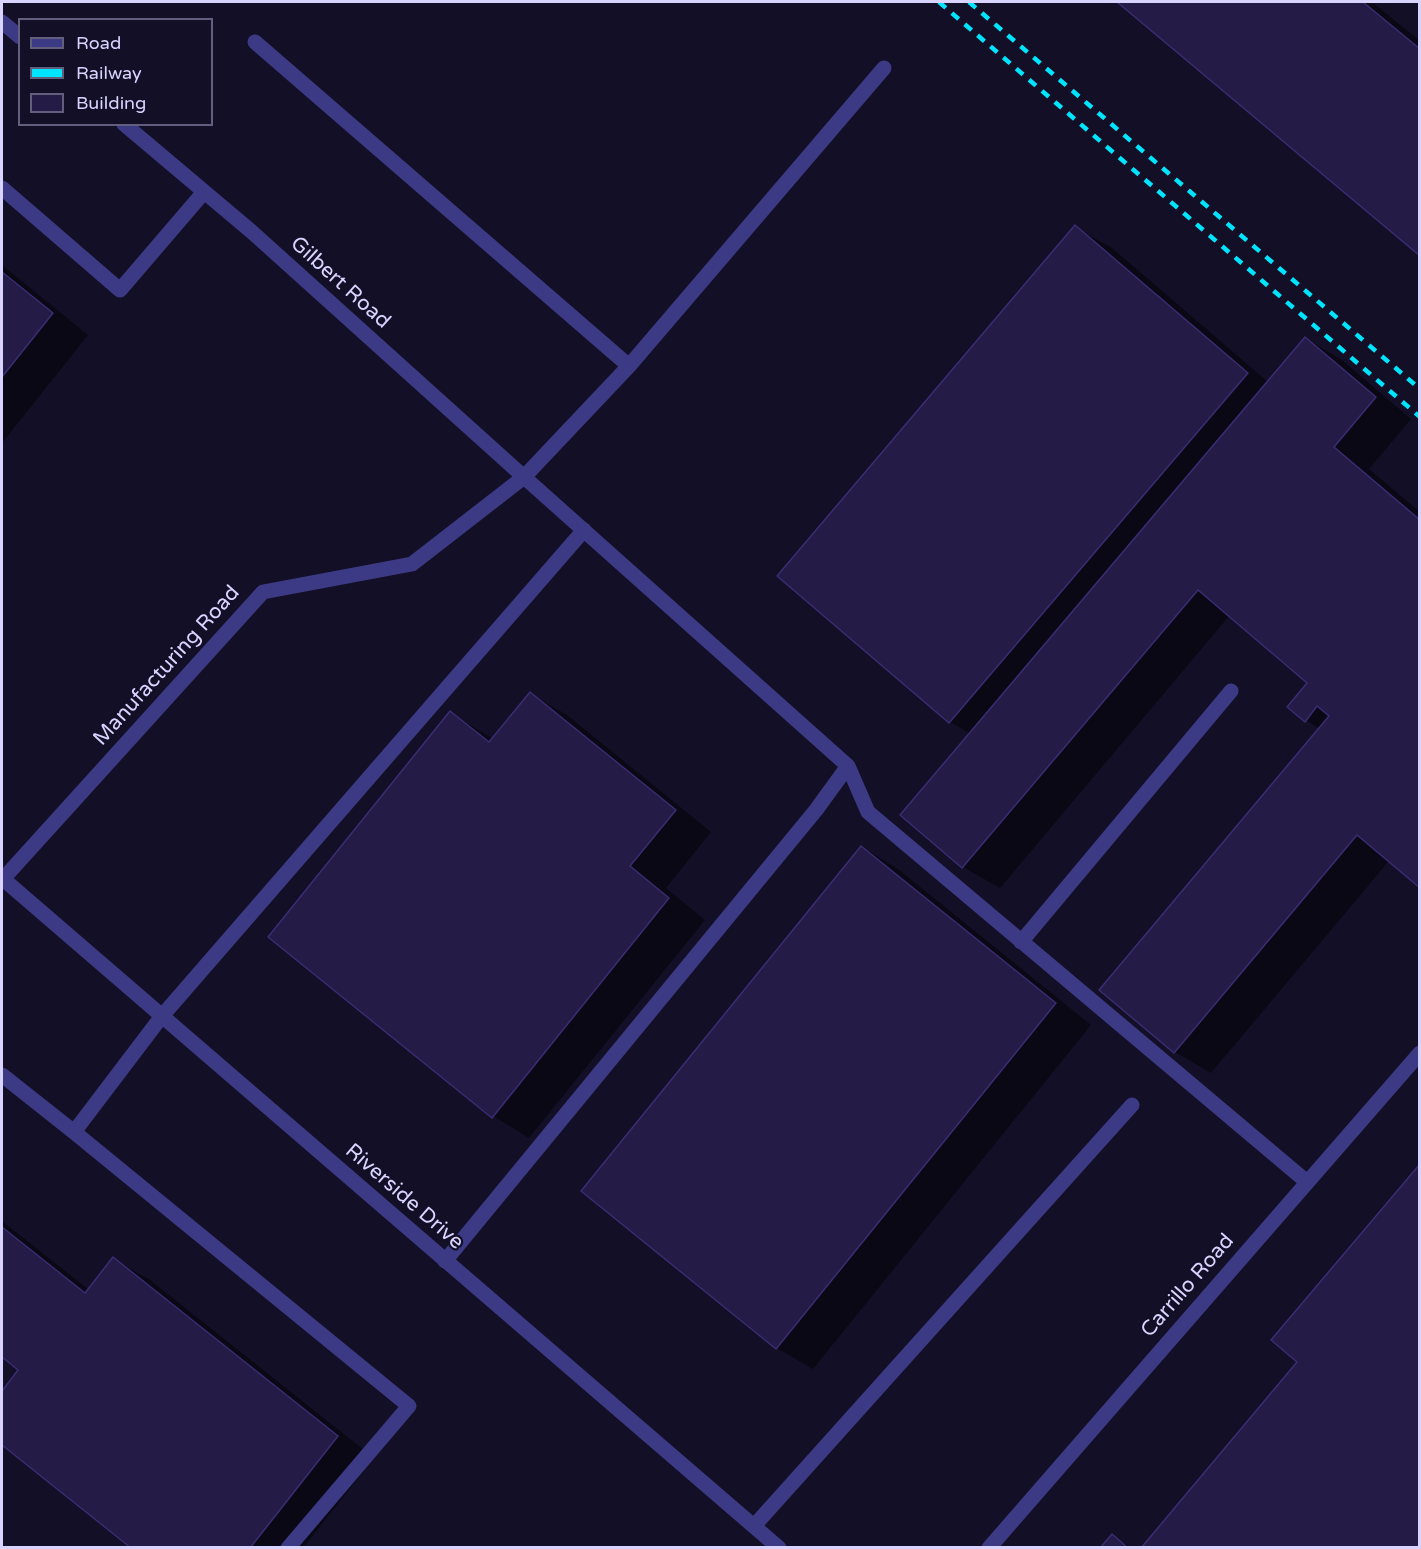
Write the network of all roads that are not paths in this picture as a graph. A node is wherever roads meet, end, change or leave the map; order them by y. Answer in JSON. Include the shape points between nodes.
{"nodes":[{"id":1,"x":2,"y":22,"type":"edge"},
{"id":2,"x":18,"y":35,"type":"edge"},
{"id":3,"x":255,"y":42,"type":"dead end"},
{"id":4,"x":884,"y":68,"type":"dead end"},
{"id":5,"x":126,"y":126,"type":"edge"},
{"id":6,"x":2,"y":188,"type":"edge"},
{"id":7,"x":204,"y":192,"type":"junction"},
{"id":8,"x":629,"y":366,"type":"junction"},
{"id":9,"x":524,"y":477,"type":"junction"},
{"id":10,"x":584,"y":530,"type":"junction"},
{"id":11,"x":1232,"y":691,"type":"dead end"},
{"id":12,"x":848,"y":766,"type":"junction"},
{"id":13,"x":2,"y":879,"type":"edge"},
{"id":14,"x":1021,"y":942,"type":"junction"},
{"id":15,"x":162,"y":1016,"type":"junction"},
{"id":16,"x":1419,"y":1053,"type":"edge"},
{"id":17,"x":2,"y":1075,"type":"edge"},
{"id":18,"x":1132,"y":1105,"type":"dead end"},
{"id":19,"x":74,"y":1131,"type":"junction"},
{"id":20,"x":1306,"y":1182,"type":"junction"},
{"id":21,"x":445,"y":1261,"type":"junction"},
{"id":22,"x":754,"y":1526,"type":"junction"},
{"id":23,"x":288,"y":1548,"type":"edge"},
{"id":24,"x":778,"y":1548,"type":"edge"},
{"id":25,"x":989,"y":1548,"type":"edge"}],
"edges":[{"from":1,"to":2,"type":"street"},
{"from":3,"to":8,"type":"street"},
{"from":4,"to":8,"type":"street","name":"Manufacturing Road"},
{"from":5,"to":7,"type":"street","name":"Gilbert Road"},
{"from":6,"to":7,"type":"street","via":[[120,290]]},
{"from":7,"to":9,"type":"street","name":"Gilbert Road"},
{"from":8,"to":9,"type":"street","name":"Manufacturing Road"},
{"from":9,"to":10,"type":"street","name":"Gilbert Road"},
{"from":9,"to":13,"type":"street","name":"Manufacturing Road","via":[[412,564],[263,592]]},
{"from":10,"to":12,"type":"street","name":"Gilbert Road"},
{"from":10,"to":15,"type":"street"},
{"from":11,"to":14,"type":"street"},
{"from":12,"to":14,"type":"street","via":[[868,812]]},
{"from":12,"to":21,"type":"street"},
{"from":13,"to":15,"type":"street","name":"Riverside Drive"},
{"from":14,"to":20,"type":"street"},
{"from":15,"to":19,"type":"street"},
{"from":15,"to":21,"type":"street","name":"Riverside Drive"},
{"from":16,"to":20,"type":"street","name":"Carrillo Road"},
{"from":17,"to":19,"type":"street"},
{"from":18,"to":22,"type":"street"},
{"from":19,"to":23,"type":"street","via":[[409,1406]]},
{"from":20,"to":25,"type":"street","name":"Carrillo Road"},
{"from":21,"to":22,"type":"street","name":"Riverside Drive"},
{"from":22,"to":24,"type":"street","name":"Riverside Drive"}]}
